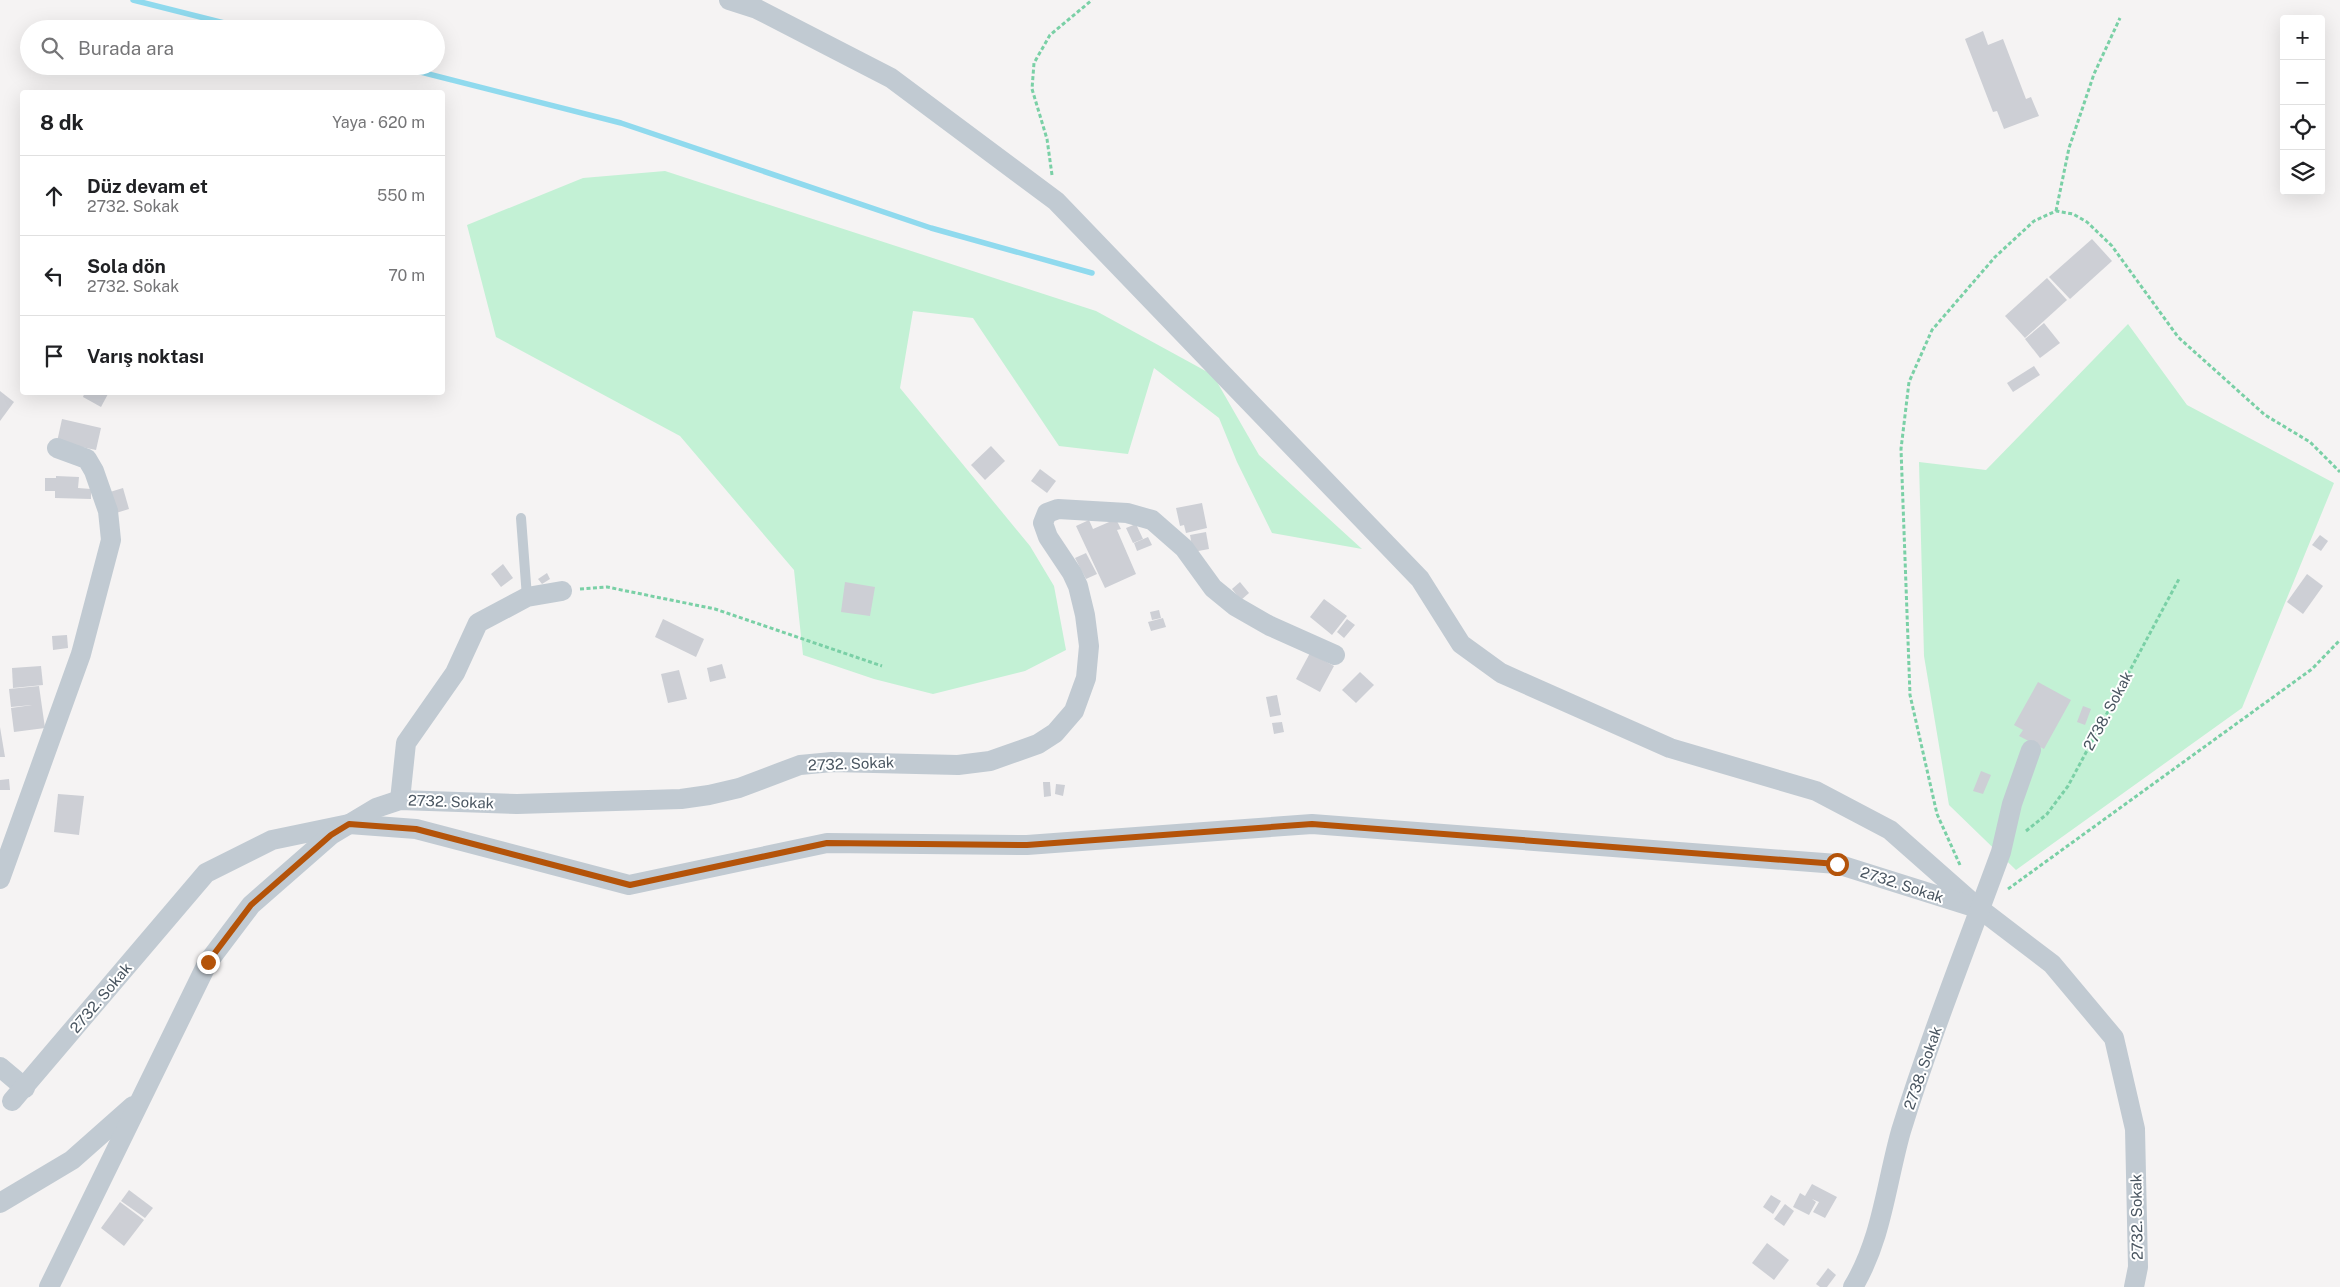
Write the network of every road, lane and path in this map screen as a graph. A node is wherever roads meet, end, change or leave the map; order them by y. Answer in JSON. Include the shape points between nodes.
{"nodes":[{"id":1,"x":729,"y":0,"type":"edge"},
{"id":2,"x":1092,"y":0,"type":"edge"},
{"id":3,"x":2120,"y":18,"type":"dead end"},
{"id":4,"x":1056,"y":201,"type":"junction"},
{"id":5,"x":2056,"y":211,"type":"junction"},
{"id":6,"x":56,"y":448,"type":"dead end"},
{"id":7,"x":2340,"y":472,"type":"edge"},
{"id":8,"x":521,"y":518,"type":"dead end"},
{"id":9,"x":2179,"y":579,"type":"dead end"},
{"id":10,"x":562,"y":590,"type":"joint"},
{"id":11,"x":527,"y":597,"type":"junction"},
{"id":12,"x":2340,"y":640,"type":"edge"},
{"id":13,"x":1335,"y":655,"type":"dead end"},
{"id":14,"x":882,"y":666,"type":"dead end"},
{"id":15,"x":2031,"y":750,"type":"dead end"},
{"id":16,"x":400,"y":800,"type":"junction"},
{"id":17,"x":349,"y":824,"type":"junction"},
{"id":18,"x":2024,"y":833,"type":"dead end"},
{"id":19,"x":1960,"y":866,"type":"dead end"},
{"id":20,"x":0,"y":879,"type":"edge"},
{"id":21,"x":2004,"y":892,"type":"dead end"},
{"id":22,"x":1980,"y":909,"type":"junction"},
{"id":23,"x":0,"y":1068,"type":"edge"},
{"id":24,"x":140,"y":1100,"type":"junction"},
{"id":25,"x":0,"y":1203,"type":"edge"},
{"id":26,"x":49,"y":1287,"type":"edge"},
{"id":27,"x":1853,"y":1287,"type":"edge"},
{"id":28,"x":2134,"y":1287,"type":"edge"}],
"edges":[{"from":1,"to":4,"type":"street","via":[[757,9],[891,78]]},
{"from":2,"to":4,"type":"path","via":[[1050,34],[1034,63],[1032,89],[1047,139]]},
{"from":3,"to":5,"type":"path","via":[[2094,74],[2069,148]]},
{"from":4,"to":22,"type":"street","via":[[1420,579],[1461,644],[1500,673],[1670,748],[1816,791],[1890,830]]},
{"from":5,"to":7,"type":"path","via":[[2073,214],[2087,222],[2112,246],[2178,337],[2265,416],[2310,442]]},
{"from":5,"to":19,"type":"path","via":[[2034,221],[1994,257],[1932,330],[1909,382],[1901,449],[1910,695],[1938,814]]},
{"from":6,"to":20,"type":"street","via":[[87,459],[108,512],[111,540],[82,654]]},
{"from":8,"to":11,"type":"lane"},
{"from":9,"to":18,"type":"path","name":"2738. Sokak","via":[[2068,786],[2047,814]]},
{"from":10,"to":11,"type":"street"},
{"from":10,"to":14,"type":"path","via":[[607,587],[715,609]]},
{"from":11,"to":16,"type":"street","via":[[478,622],[455,673],[406,743]]},
{"from":12,"to":21,"type":"path","via":[[2312,669]]},
{"from":13,"to":16,"type":"street","name":"2732. Sokak","via":[[1270,626],[1235,606],[1213,588],[1184,548],[1152,520],[1102,510],[1058,509],[1047,513],[1043,523],[1078,586],[1090,646],[1086,678],[1074,711],[1055,733],[1038,744],[990,761],[958,766],[832,762],[800,765],[739,788],[681,799],[517,804]]},
{"from":15,"to":22,"type":"street","name":"2738. Sokak","via":[[2012,804],[2001,852]]},
{"from":16,"to":17,"type":"street","name":"2732. Sokak","via":[[376,808]]},
{"from":17,"to":22,"type":"street","name":"2732. Sokak","via":[[416,829],[630,885],[827,843],[1027,845],[1312,824],[1837,864]]},
{"from":17,"to":23,"type":"street","name":"2732. Sokak","via":[[272,840],[206,872],[19,1095]]},
{"from":17,"to":24,"type":"street","name":"2732. Sokak","via":[[331,835],[251,905],[208,962]]},
{"from":22,"to":27,"type":"street","name":"2738. Sokak","via":[[1901,1133],[1880,1222]]},
{"from":22,"to":28,"type":"street","name":"2732. Sokak","via":[[2052,964],[2114,1038],[2135,1129],[2138,1267]]},
{"from":24,"to":25,"type":"street","name":"2732. Sokak","via":[[72,1160]]},
{"from":24,"to":26,"type":"street","name":"2732. Sokak"}]}
